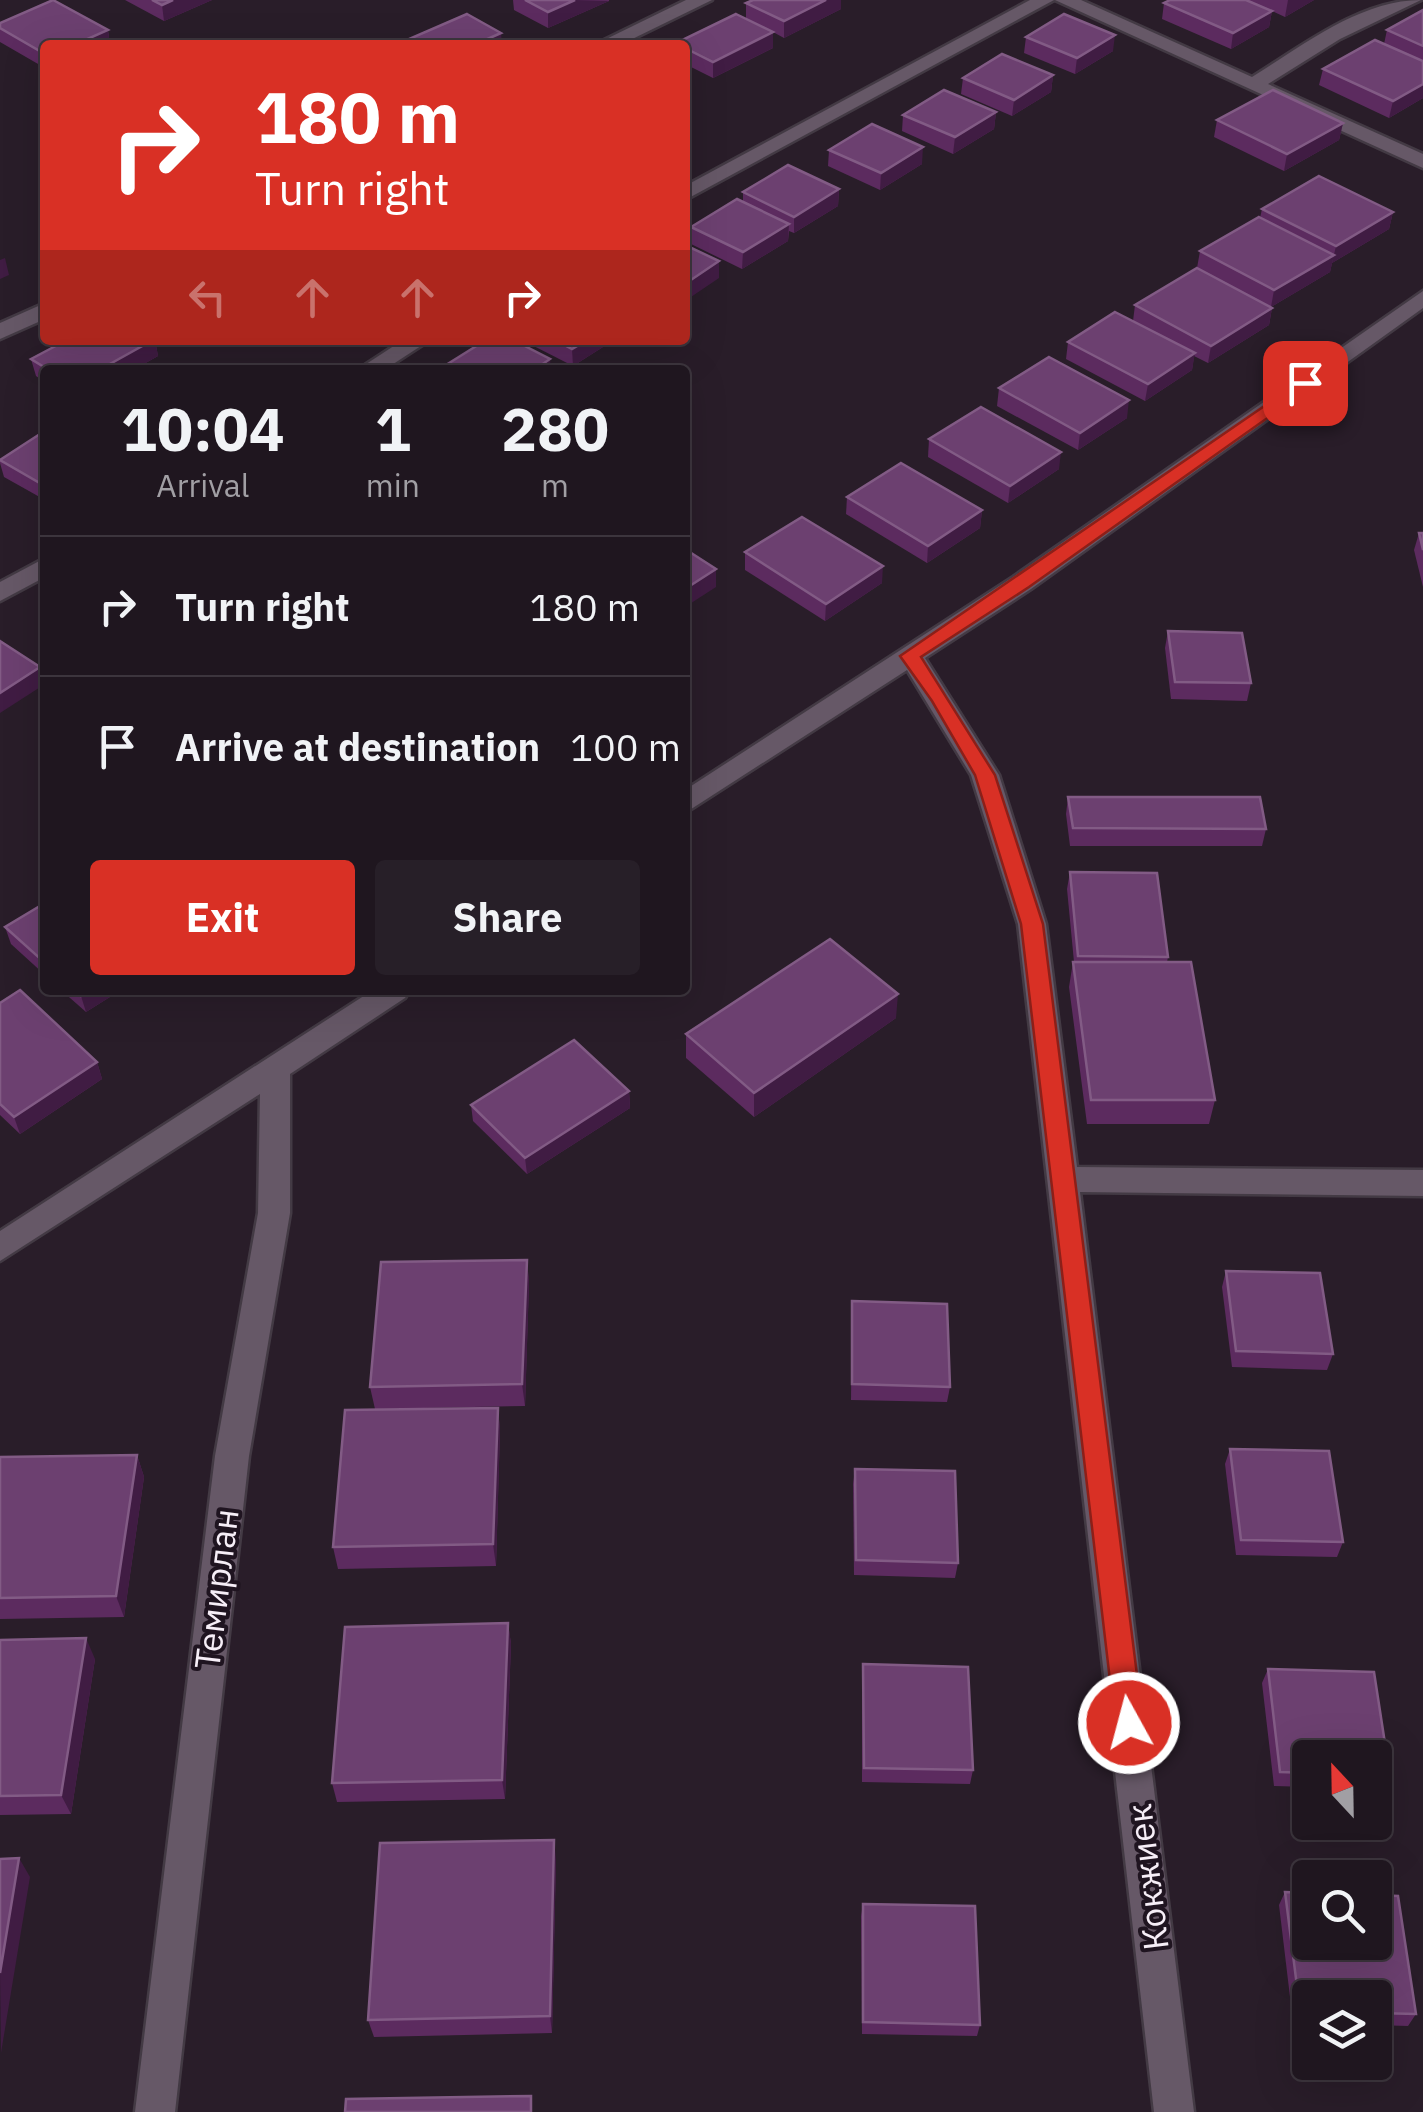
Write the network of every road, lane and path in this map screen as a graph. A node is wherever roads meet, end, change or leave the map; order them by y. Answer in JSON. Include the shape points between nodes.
{"nodes":[{"id":1,"x":702,"y":0,"type":"edge"},
{"id":2,"x":1044,"y":0,"type":"edge"},
{"id":3,"x":1065,"y":0,"type":"edge"},
{"id":4,"x":1411,"y":0,"type":"edge"},
{"id":5,"x":615,"y":40,"type":"edge"},
{"id":6,"x":1253,"y":85,"type":"junction"},
{"id":7,"x":1423,"y":162,"type":"edge"},
{"id":8,"x":690,"y":191,"type":"edge"},
{"id":9,"x":1423,"y":298,"type":"edge"},
{"id":10,"x":40,"y":312,"type":"edge"},
{"id":11,"x":0,"y":332,"type":"edge"},
{"id":12,"x":410,"y":345,"type":"edge"},
{"id":13,"x":376,"y":365,"type":"edge"},
{"id":14,"x":40,"y":569,"type":"edge"},
{"id":15,"x":0,"y":594,"type":"edge"},
{"id":16,"x":910,"y":656,"type":"junction"},
{"id":17,"x":690,"y":800,"type":"edge"},
{"id":18,"x":387,"y":995,"type":"edge"},
{"id":19,"x":275,"y":1067,"type":"junction"},
{"id":20,"x":1063,"y":1179,"type":"junction"},
{"id":21,"x":1423,"y":1183,"type":"edge"},
{"id":22,"x":0,"y":1248,"type":"edge"},
{"id":23,"x":155,"y":2112,"type":"edge"},
{"id":24,"x":1174,"y":2112,"type":"edge"}],
"edges":[{"from":1,"to":5,"type":"street"},
{"from":2,"to":8,"type":"street"},
{"from":3,"to":6,"type":"street"},
{"from":4,"to":6,"type":"street","via":[[1333,35]]},
{"from":6,"to":7,"type":"street"},
{"from":9,"to":16,"type":"street"},
{"from":10,"to":11,"type":"street"},
{"from":12,"to":13,"type":"street"},
{"from":14,"to":15,"type":"street"},
{"from":16,"to":17,"type":"street"},
{"from":16,"to":20,"type":"street","name":"Кокжиек","via":[[985,775],[1032,924]]},
{"from":18,"to":19,"type":"street"},
{"from":19,"to":22,"type":"street"},
{"from":19,"to":23,"type":"street","name":"Темирлан","via":[[274,1213],[232,1456]]},
{"from":20,"to":21,"type":"street"},
{"from":20,"to":24,"type":"street","name":"Кокжиек"}]}
